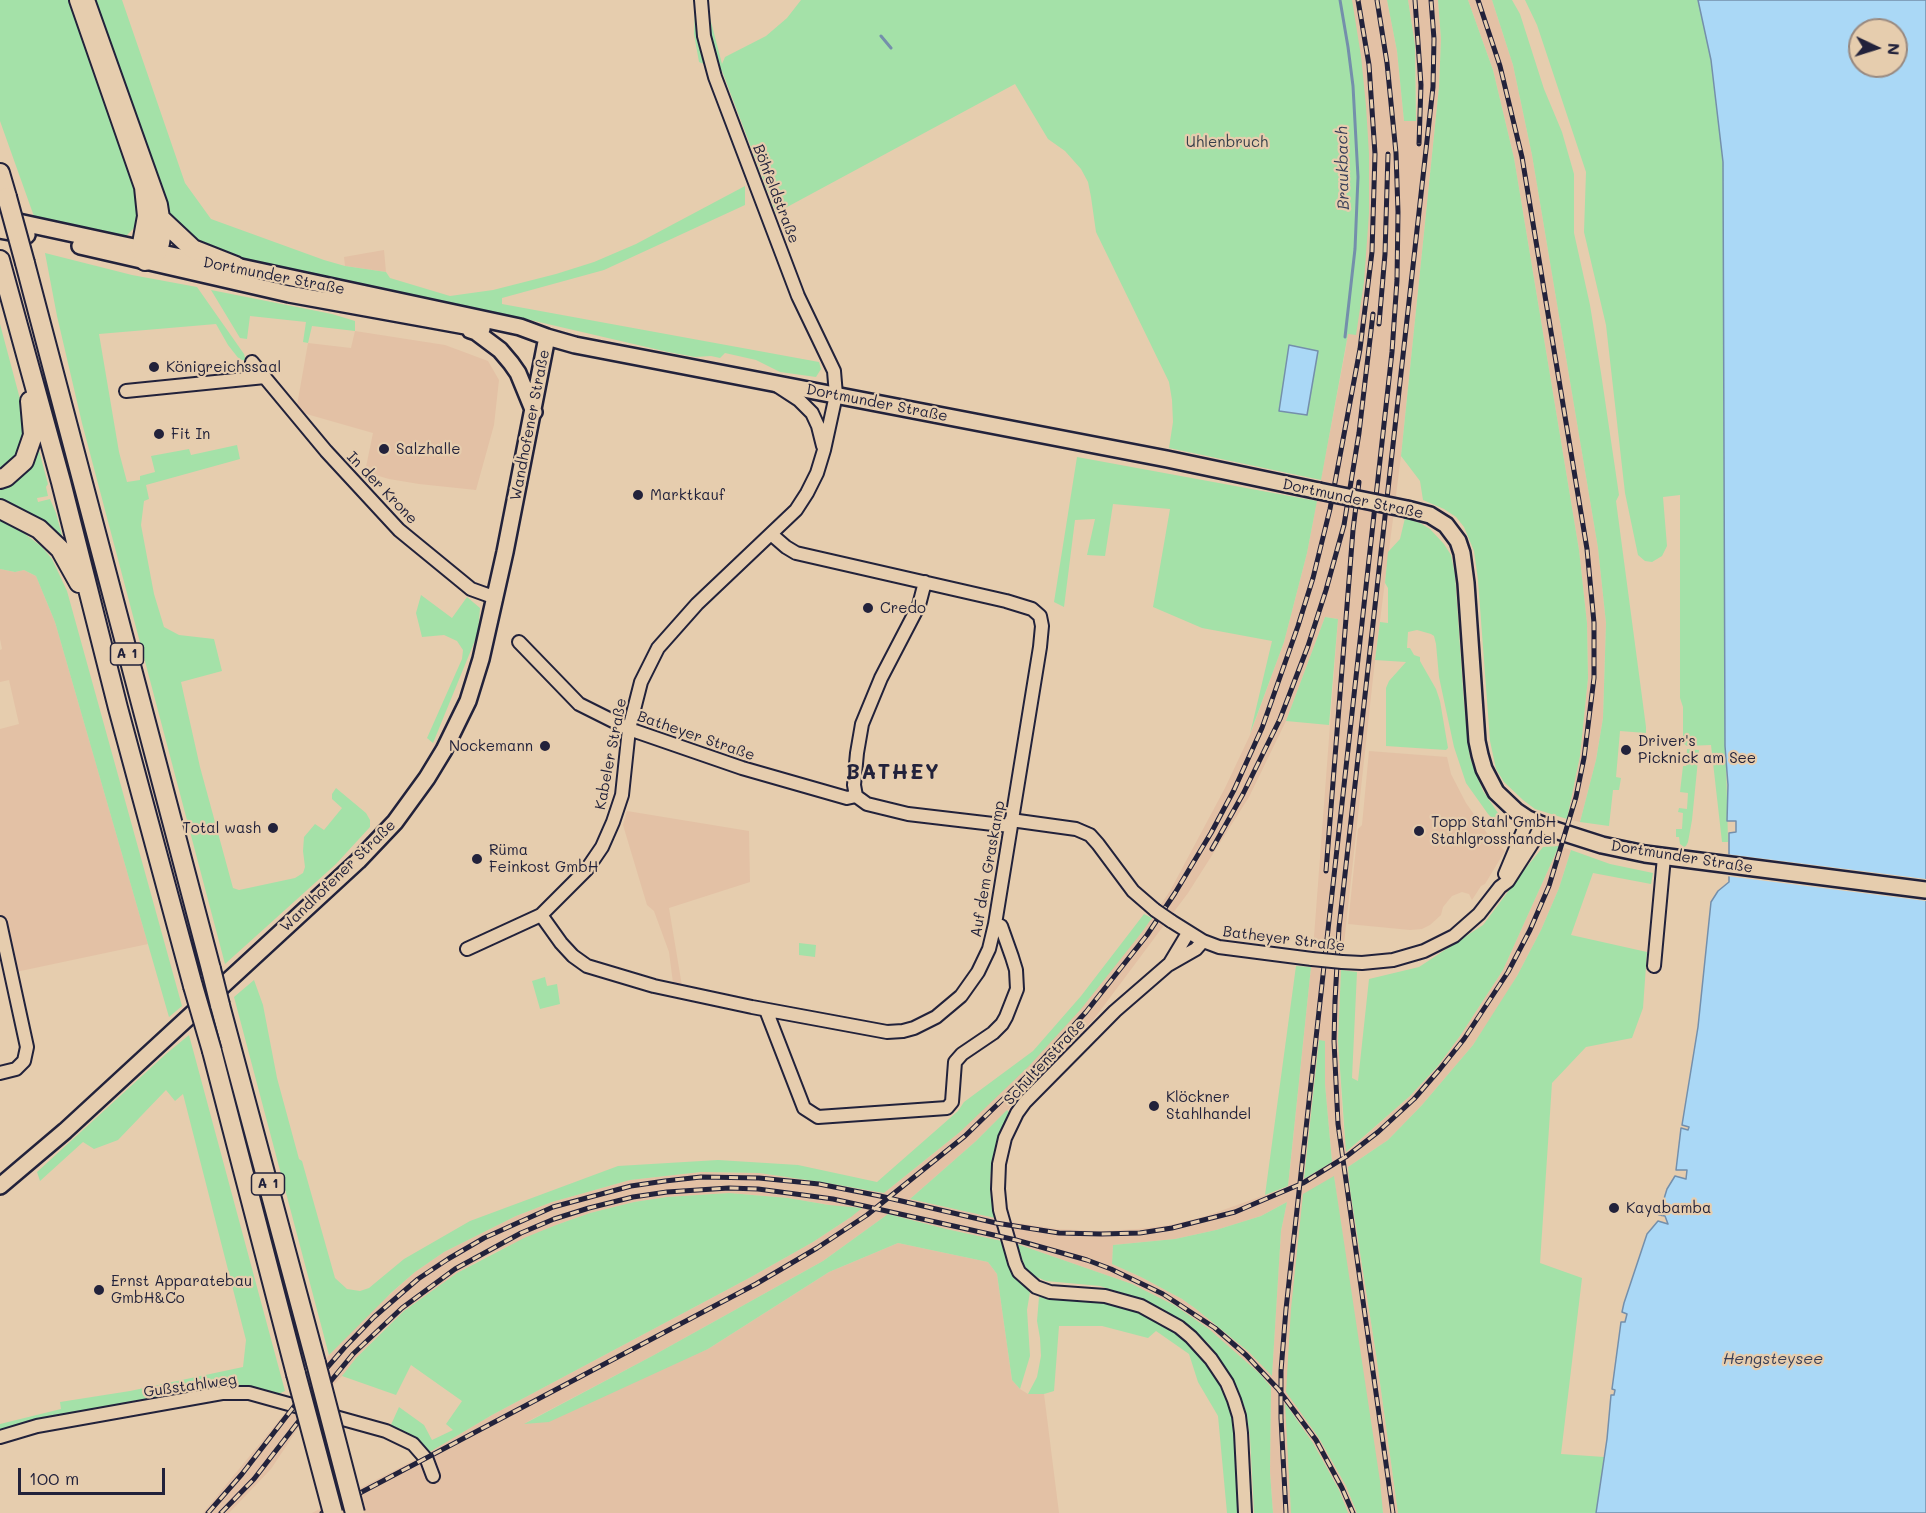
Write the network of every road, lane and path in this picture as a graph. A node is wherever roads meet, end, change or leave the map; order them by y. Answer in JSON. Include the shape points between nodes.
{"nodes":[{"id":1,"x":79,"y":0,"type":"edge"},
{"id":2,"x":85,"y":0,"type":"edge"},
{"id":3,"x":701,"y":0,"type":"edge"},
{"id":4,"x":0,"y":174,"type":"edge"},
{"id":5,"x":0,"y":218,"type":"edge"},
{"id":6,"x":161,"y":219,"type":"junction"},
{"id":7,"x":0,"y":230,"type":"edge"},
{"id":8,"x":148,"y":254,"type":"junction"},
{"id":9,"x":0,"y":260,"type":"edge"},
{"id":10,"x":236,"y":266,"type":"junction"},
{"id":11,"x":459,"y":325,"type":"junction"},
{"id":12,"x":547,"y":337,"type":"junction"},
{"id":13,"x":27,"y":358,"type":"junction"},
{"id":14,"x":252,"y":362,"type":"dead end"},
{"id":15,"x":265,"y":377,"type":"junction"},
{"id":16,"x":775,"y":384,"type":"junction"},
{"id":17,"x":126,"y":391,"type":"dead end"},
{"id":18,"x":836,"y":395,"type":"junction"},
{"id":19,"x":534,"y":412,"type":"junction"},
{"id":20,"x":824,"y":450,"type":"junction"},
{"id":21,"x":0,"y":479,"type":"edge"},
{"id":22,"x":0,"y":509,"type":"edge"},
{"id":23,"x":771,"y":534,"type":"junction"},
{"id":24,"x":926,"y":582,"type":"junction"},
{"id":25,"x":496,"y":598,"type":"junction"},
{"id":26,"x":519,"y":642,"type":"dead end"},
{"id":27,"x":118,"y":708,"type":"junction"},
{"id":28,"x":629,"y":729,"type":"junction"},
{"id":29,"x":856,"y":796,"type":"junction"},
{"id":30,"x":1534,"y":822,"type":"junction"},
{"id":31,"x":1011,"y":823,"type":"junction"},
{"id":32,"x":1664,"y":857,"type":"junction"},
{"id":33,"x":1926,"y":890,"type":"edge"},
{"id":34,"x":541,"y":915,"type":"junction"},
{"id":35,"x":0,"y":923,"type":"edge"},
{"id":36,"x":995,"y":924,"type":"junction"},
{"id":37,"x":1188,"y":933,"type":"junction"},
{"id":38,"x":1203,"y":941,"type":"junction"},
{"id":39,"x":467,"y":949,"type":"dead end"},
{"id":40,"x":1168,"y":965,"type":"junction"},
{"id":41,"x":1654,"y":966,"type":"dead end"},
{"id":42,"x":766,"y":1010,"type":"junction"},
{"id":43,"x":0,"y":1072,"type":"edge"},
{"id":44,"x":2,"y":1186,"type":"edge"},
{"id":45,"x":0,"y":1437,"type":"edge"},
{"id":46,"x":433,"y":1476,"type":"dead end"},
{"id":47,"x":333,"y":1513,"type":"edge"},
{"id":48,"x":355,"y":1513,"type":"edge"},
{"id":49,"x":1245,"y":1513,"type":"edge"}],
"edges":[{"from":1,"to":8,"type":"highway","via":[[144,187]]},
{"from":2,"to":6,"type":"highway"},
{"from":3,"to":18,"type":"street","name":"Böhfeldstraße","via":[[704,36],[713,71],[798,296],[834,371]]},
{"from":4,"to":48,"type":"highway","number":"A 1","bridge":true},
{"from":5,"to":8,"type":"main road","name":"Dortmunder Straße"},
{"from":6,"to":8,"type":"highway","via":[[162,231]]},
{"from":6,"to":10,"type":"highway","via":[[194,249]]},
{"from":7,"to":8,"type":"main road","name":"Dortmunder Straße"},
{"from":8,"to":10,"type":"main road","name":"Dortmunder Straße"},
{"from":8,"to":11,"type":"main road","name":"Dortmunder Straße","via":[[289,294]]},
{"from":9,"to":13,"type":"highway","number":"A 1"},
{"from":10,"to":12,"type":"main road","name":"Dortmunder Straße","via":[[520,327]]},
{"from":11,"to":12,"type":"main road","name":"Dortmunder Straße","via":[[517,336]]},
{"from":11,"to":19,"type":"main road","via":[[476,332],[512,363]]},
{"from":12,"to":16,"type":"main road","name":"Dortmunder Straße"},
{"from":12,"to":19,"type":"main road","name":"Wandhofener Straße"},
{"from":13,"to":21,"type":"highway","via":[[33,435],[24,461]]},
{"from":13,"to":27,"type":"highway","number":"A 1"},
{"from":14,"to":15,"type":"street","name":"In der Krone"},
{"from":15,"to":17,"type":"street"},
{"from":15,"to":25,"type":"street","name":"In der Krone","via":[[399,530],[471,589]]},
{"from":16,"to":18,"type":"main road","name":"Dortmunder Straße"},
{"from":16,"to":20,"type":"street","via":[[812,413]]},
{"from":18,"to":20,"type":"street","name":"Kabeler Straße"},
{"from":18,"to":30,"type":"main road","name":"Dortmunder Straße","bridge":true,"via":[[1407,508],[1439,520],[1453,533],[1465,565],[1477,741],[1484,769],[1505,802]]},
{"from":19,"to":25,"type":"main road","name":"Wandhofener Straße"},
{"from":20,"to":23,"type":"street","name":"Kabeler Straße","via":[[807,493]]},
{"from":22,"to":27,"type":"highway","via":[[39,529],[60,549],[76,577]]},
{"from":23,"to":24,"type":"street","name":"Auf dem Graskamp","via":[[796,553]]},
{"from":23,"to":28,"type":"street","name":"Kabeler Straße","via":[[697,604],[658,648],[641,682]]},
{"from":24,"to":29,"type":"street","via":[[919,605],[862,724]]},
{"from":24,"to":31,"type":"street","name":"Auf dem Graskamp","via":[[1024,606],[1040,616],[1040,647]]},
{"from":25,"to":44,"type":"main road","name":"Wandhofener Straße","via":[[468,701],[444,750],[395,822],[358,861]]},
{"from":26,"to":28,"type":"street","name":"Batheyer Straße","via":[[579,704]]},
{"from":27,"to":47,"type":"highway","number":"A 1","bridge":true},
{"from":28,"to":29,"type":"street","name":"Batheyer Straße","via":[[752,771],[848,798]]},
{"from":28,"to":34,"type":"street","name":"Kabeler Straße","via":[[621,795],[602,847],[587,869]]},
{"from":29,"to":31,"type":"street","name":"Batheyer Straße","via":[[867,804],[908,814]]},
{"from":30,"to":32,"type":"main road","name":"Dortmunder Straße","via":[[1602,845]]},
{"from":30,"to":38,"type":"street","name":"Batheyer Straße","bridge":true,"via":[[1500,887],[1479,915],[1425,951],[1394,960],[1362,963],[1219,947]]},
{"from":31,"to":36,"type":"street","name":"Auf dem Graskamp"},
{"from":31,"to":37,"type":"street","name":"Batheyer Straße","bridge":true,"via":[[1076,829],[1090,836],[1133,891]]},
{"from":32,"to":33,"type":"main road","name":"Dortmunder Straße"},
{"from":32,"to":41,"type":"street"},
{"from":34,"to":39,"type":"street","name":"Kabeler Straße"},
{"from":34,"to":42,"type":"street","name":"Auf dem Graskamp","via":[[561,943],[587,966],[654,986]]},
{"from":35,"to":43,"type":"street","via":[[27,1047],[24,1061],[16,1069]]},
{"from":36,"to":42,"type":"street","name":"Auf dem Graskamp","via":[[985,959],[970,984],[948,1008],[914,1028],[887,1032]]},
{"from":36,"to":42,"type":"street","via":[[1004,931],[1016,970],[1017,989],[1002,1024],[955,1062],[952,1102],[947,1108],[818,1117],[804,1108]]},
{"from":37,"to":38,"type":"street","name":"Batheyer Straße"},
{"from":37,"to":40,"type":"street","name":"Schultenstraße"},
{"from":38,"to":40,"type":"street","name":"Schultenstraße"},
{"from":40,"to":49,"type":"street","name":"Schultenstraße","via":[[1098,1028],[1017,1113],[1005,1138],[998,1170],[999,1199],[1019,1272],[1036,1287],[1050,1292],[1105,1296],[1141,1306],[1179,1327],[1203,1350],[1227,1383],[1236,1408]]},
{"from":45,"to":46,"type":"street","name":"Gußstahlweg","via":[[37,1426],[222,1393],[249,1393],[386,1431],[424,1455]]}]}
